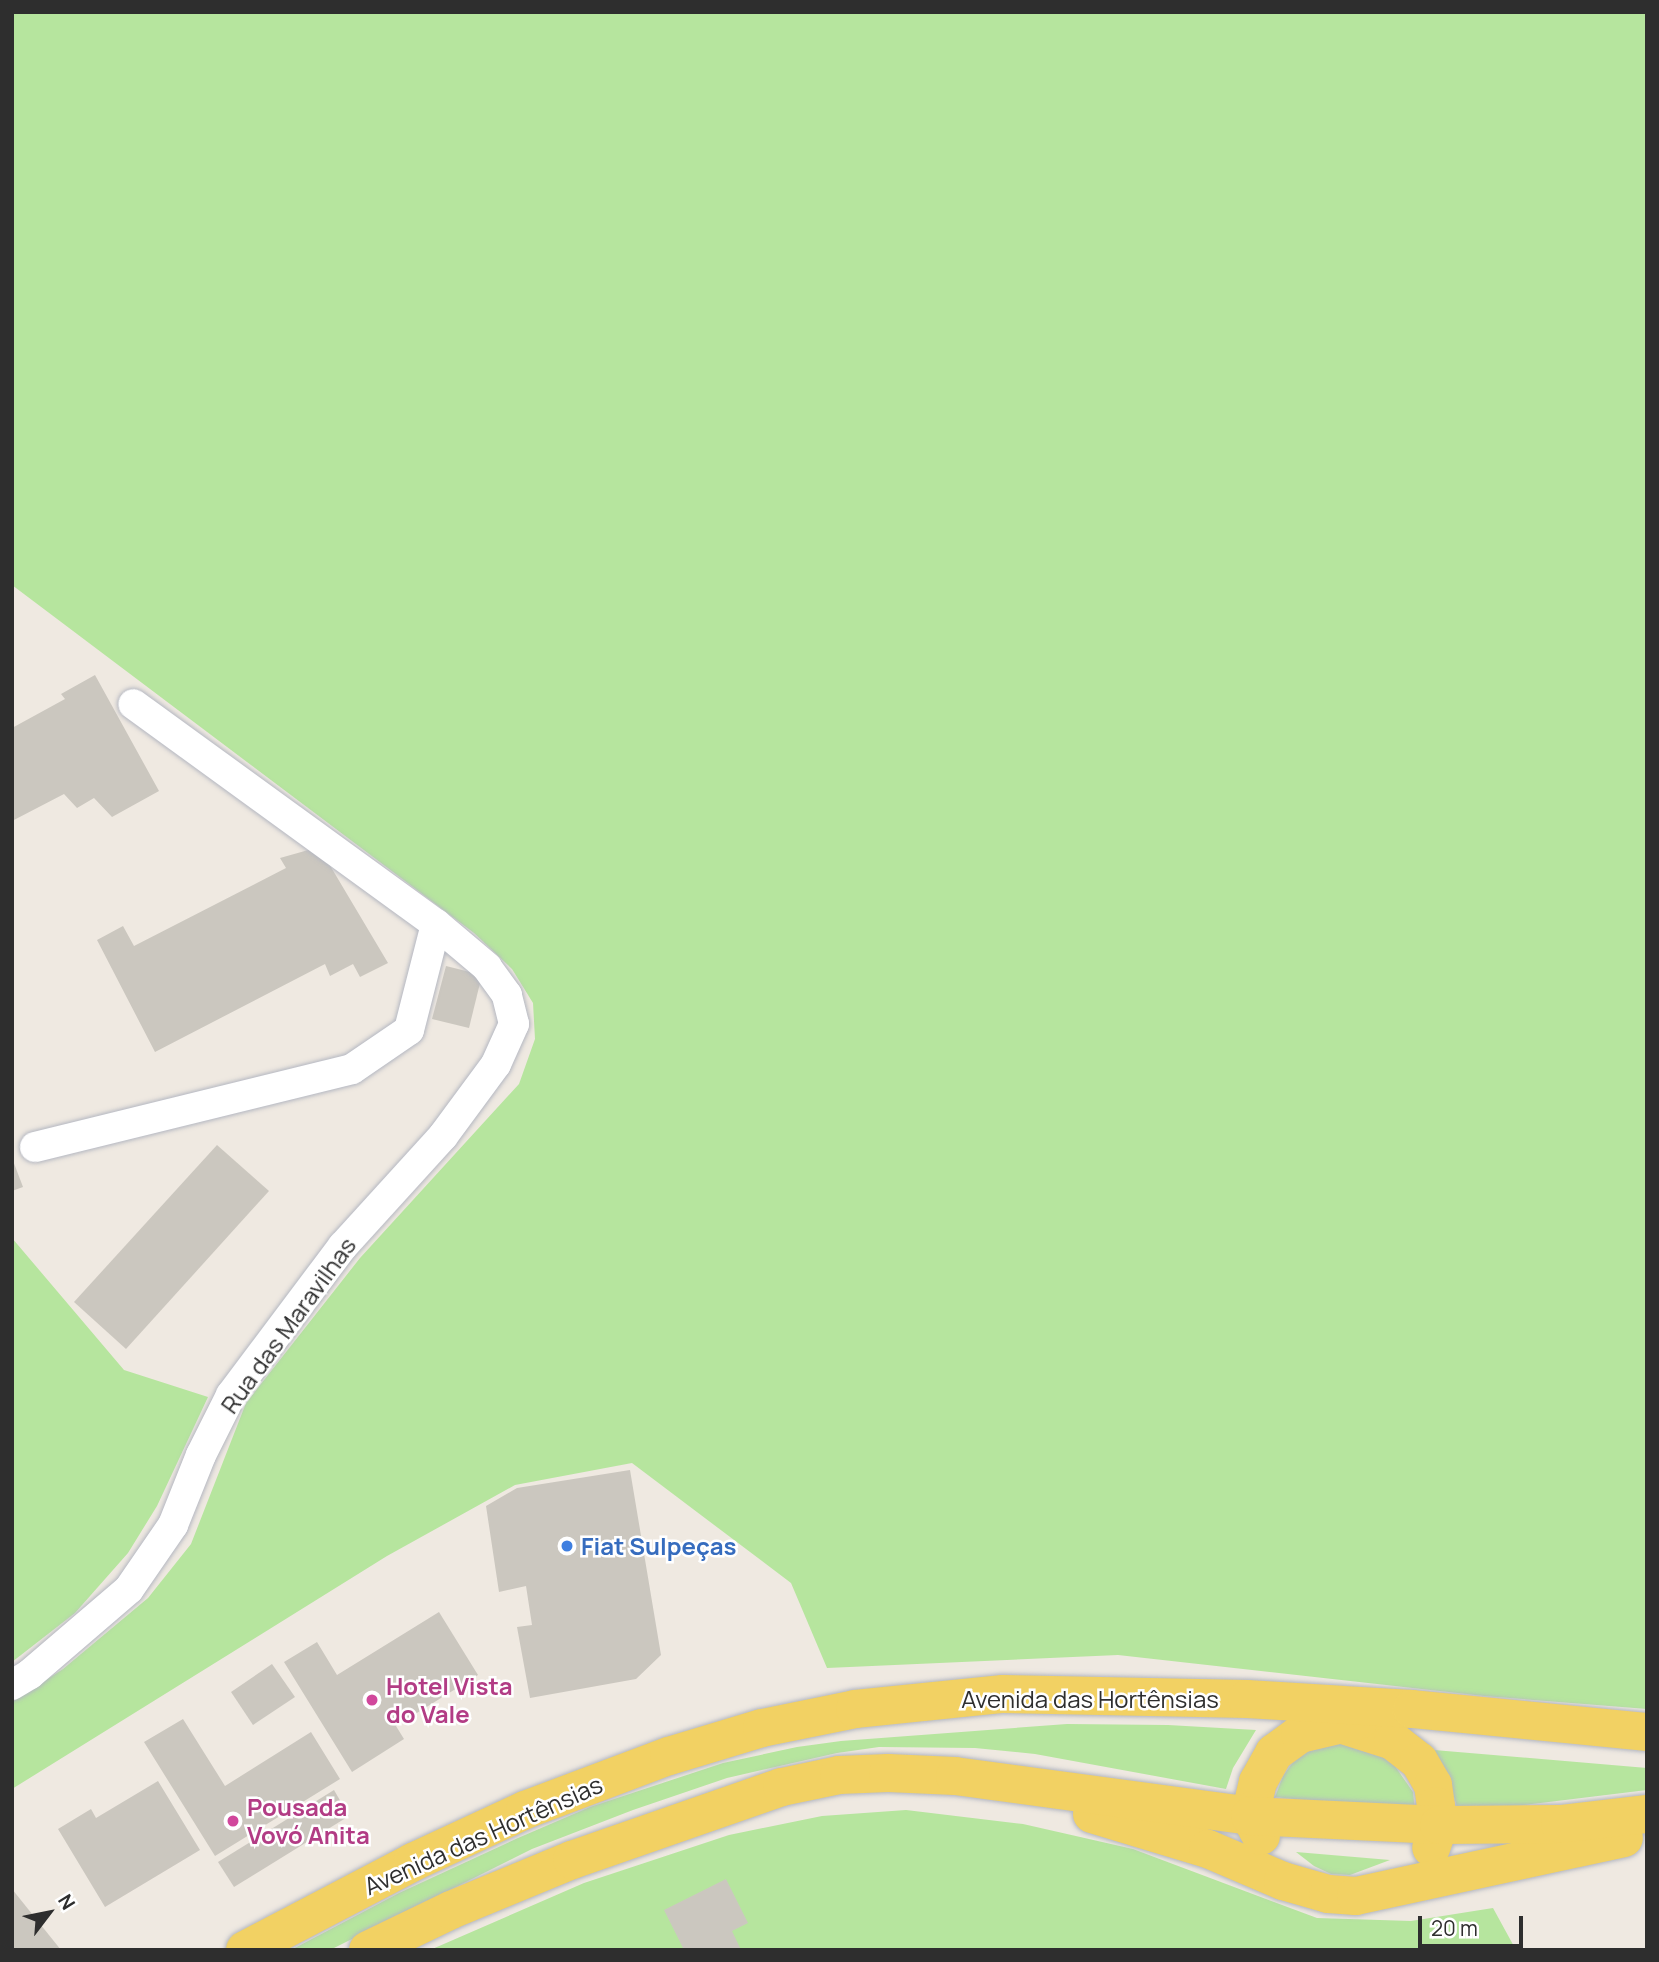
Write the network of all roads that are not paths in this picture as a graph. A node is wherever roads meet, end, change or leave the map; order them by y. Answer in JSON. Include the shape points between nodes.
{"nodes":[{"id":1,"x":133,"y":704,"type":"dead end"},
{"id":2,"x":436,"y":924,"type":"junction"},
{"id":3,"x":35,"y":1147,"type":"dead end"},
{"id":4,"x":12,"y":1685,"type":"edge"},
{"id":5,"x":1289,"y":1703,"type":"junction"},
{"id":6,"x":1396,"y":1709,"type":"junction"},
{"id":7,"x":1341,"y":1726,"type":"junction"},
{"id":8,"x":1647,"y":1732,"type":"edge"},
{"id":9,"x":955,"y":1776,"type":"junction"},
{"id":10,"x":1647,"y":1814,"type":"edge"},
{"id":11,"x":1250,"y":1816,"type":"junction"},
{"id":12,"x":1439,"y":1825,"type":"junction"},
{"id":13,"x":1647,"y":1832,"type":"edge"},
{"id":14,"x":1396,"y":1888,"type":"junction"},
{"id":15,"x":1328,"y":1894,"type":"junction"},
{"id":16,"x":245,"y":1950,"type":"edge"},
{"id":17,"x":368,"y":1950,"type":"edge"}],
"edges":[{"from":1,"to":2,"type":"street"},
{"from":2,"to":3,"type":"street","via":[[409,1030],[352,1069]]},
{"from":2,"to":4,"type":"street","name":"Rua das Maravilhas","via":[[487,967],[507,995],[514,1024],[496,1064],[443,1136],[343,1246],[231,1395],[173,1525],[129,1589]]},
{"from":5,"to":6,"type":"main road","name":"Avenida das Hortênsias"},
{"from":5,"to":7,"type":"main road"},
{"from":5,"to":16,"type":"main road","name":"Avenida das Hortênsias","via":[[1003,1694],[898,1702],[762,1728],[669,1756],[525,1810]]},
{"from":6,"to":7,"type":"main road"},
{"from":6,"to":8,"type":"main road","name":"Avenida das Hortênsias"},
{"from":7,"to":11,"type":"main road","via":[[1300,1734],[1274,1753],[1258,1782]]},
{"from":7,"to":12,"type":"main road","via":[[1393,1741],[1419,1761],[1433,1785]]},
{"from":9,"to":11,"type":"main road"},
{"from":9,"to":15,"type":"main road","via":[[1208,1849],[1283,1881]]},
{"from":9,"to":17,"type":"main road","via":[[839,1775],[782,1787],[572,1860]]},
{"from":10,"to":12,"type":"main road","via":[[1560,1824]]},
{"from":11,"to":12,"type":"main road"},
{"from":11,"to":15,"type":"main road","via":[[1283,1866]]},
{"from":12,"to":14,"type":"main road","via":[[1429,1856]]},
{"from":13,"to":14,"type":"main road"},
{"from":14,"to":15,"type":"main road","via":[[1356,1896]]}]}
